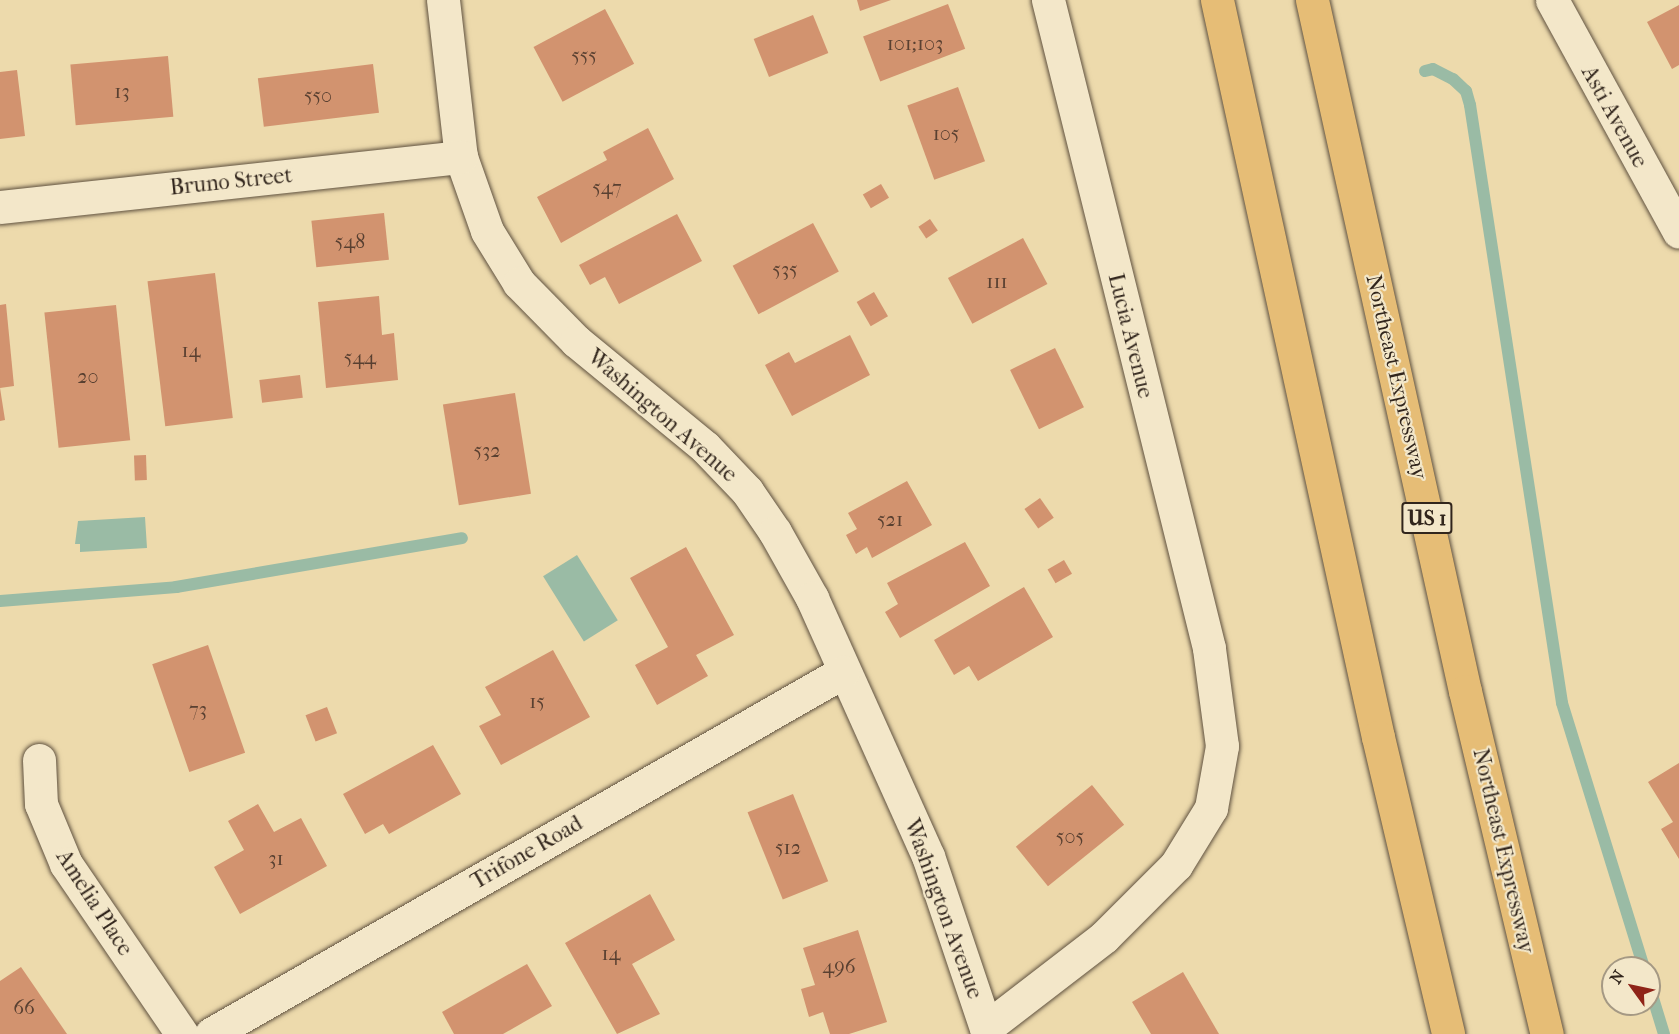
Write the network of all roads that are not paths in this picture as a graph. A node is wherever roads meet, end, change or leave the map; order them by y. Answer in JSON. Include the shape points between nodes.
{"nodes":[{"id":1,"x":443,"y":0,"type":"edge"},
{"id":2,"x":1048,"y":0,"type":"edge"},
{"id":3,"x":1217,"y":0,"type":"edge"},
{"id":4,"x":1312,"y":0,"type":"edge"},
{"id":5,"x":1552,"y":0,"type":"edge"},
{"id":6,"x":461,"y":157,"type":"junction"},
{"id":7,"x":0,"y":207,"type":"edge"},
{"id":8,"x":1679,"y":232,"type":"edge"},
{"id":9,"x":843,"y":672,"type":"junction"},
{"id":10,"x":39,"y":760,"type":"dead end"},
{"id":11,"x":987,"y":1031,"type":"edge"},
{"id":12,"x":182,"y":1034,"type":"edge"},
{"id":13,"x":211,"y":1034,"type":"edge"},
{"id":14,"x":1448,"y":1034,"type":"edge"},
{"id":15,"x":1547,"y":1034,"type":"edge"}],
"edges":[{"from":1,"to":6,"type":"street","name":"Washington Avenue"},
{"from":2,"to":11,"type":"street","name":"Lucia Avenue","via":[[1212,672],[1222,746],[1211,808],[1176,865],[1104,937]]},
{"from":3,"to":14,"type":"highway","via":[[1375,726]]},
{"from":4,"to":15,"type":"highway","name":"Northeast Expressway","number":"US 1"},
{"from":5,"to":8,"type":"street","name":"Asti Avenue"},
{"from":6,"to":7,"type":"street","name":"Bruno Street"},
{"from":6,"to":9,"type":"street","name":"Washington Avenue","via":[[487,231],[519,283],[576,341],[705,447],[747,491],[812,598]]},
{"from":9,"to":11,"type":"street","name":"Washington Avenue","via":[[928,856]]},
{"from":9,"to":13,"type":"street","name":"Trifone Road"},
{"from":10,"to":12,"type":"street","name":"Amelia Place","via":[[41,804],[66,864]]}]}
